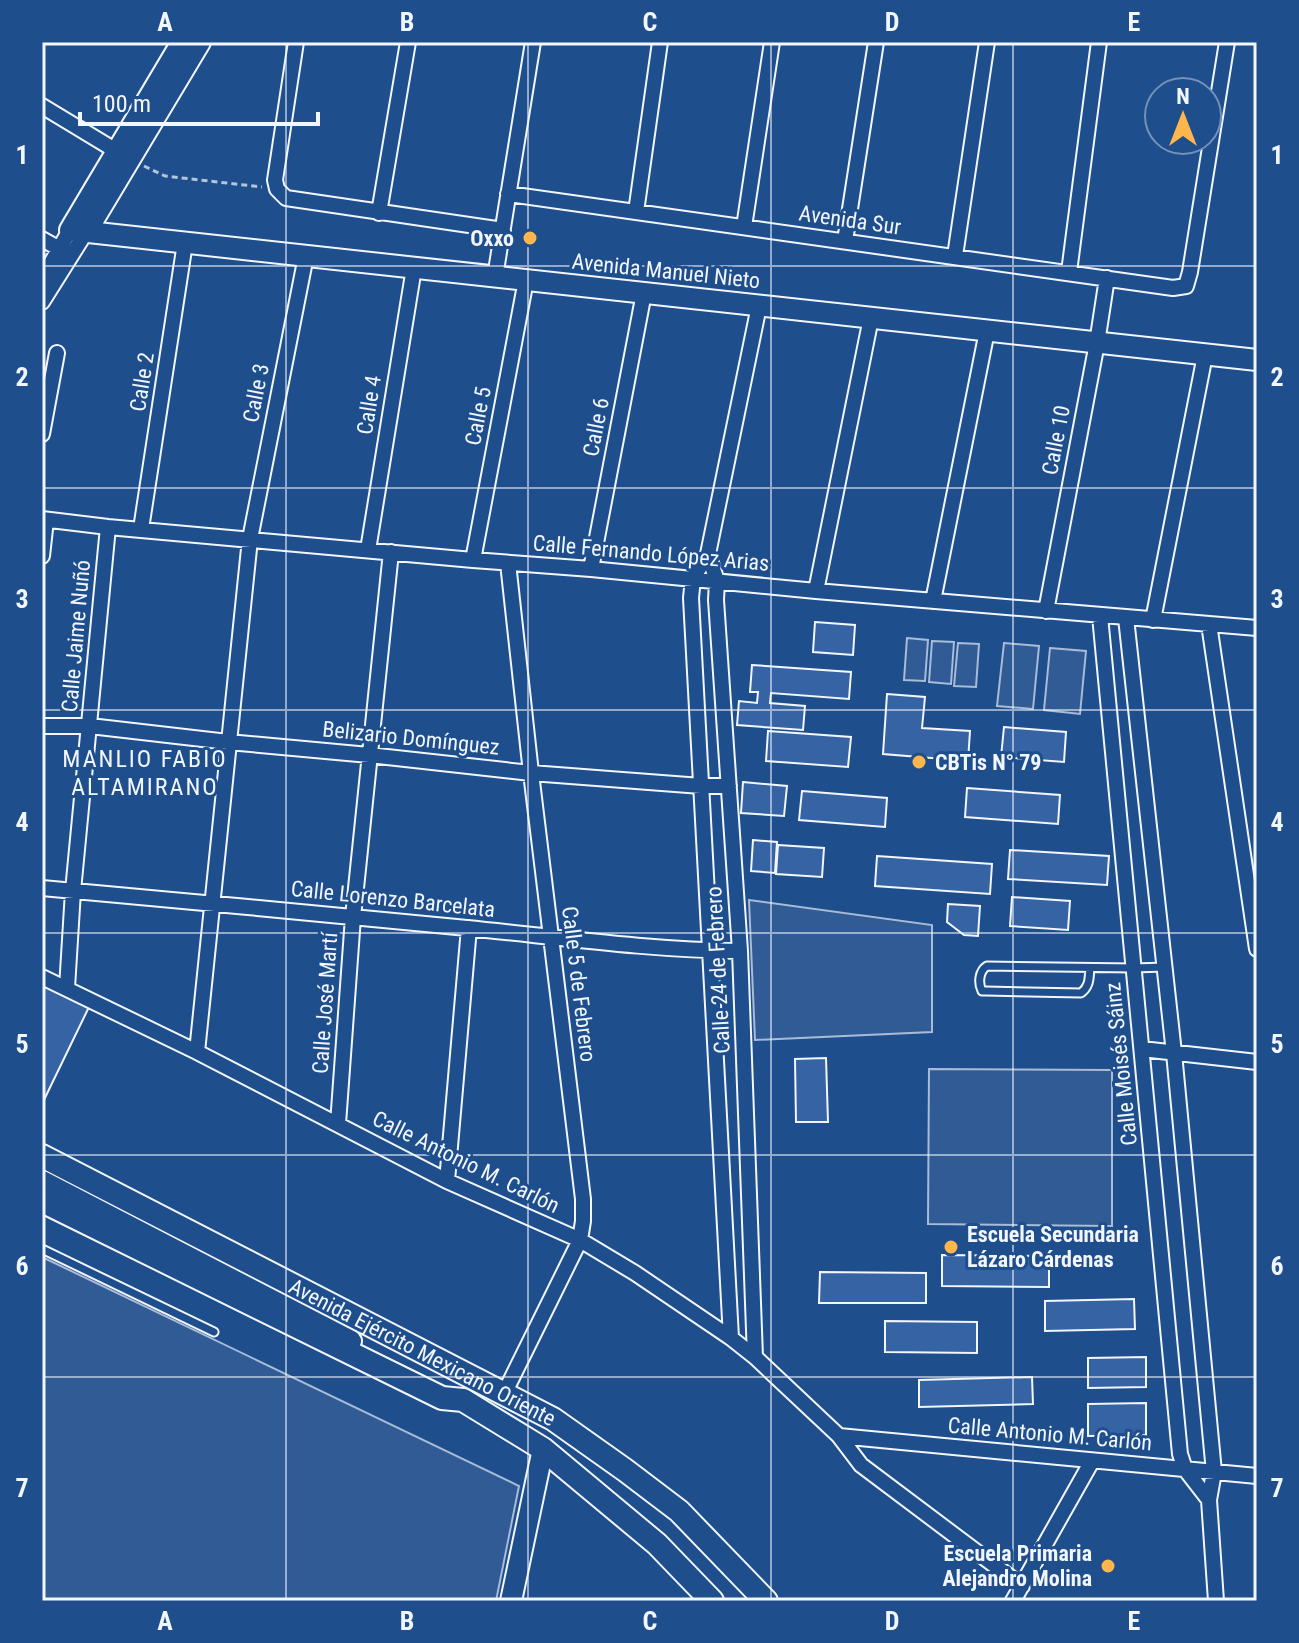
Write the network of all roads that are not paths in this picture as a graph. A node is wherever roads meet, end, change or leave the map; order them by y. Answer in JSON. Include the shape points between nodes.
{"nodes":[{"id":1,"x":182,"y":42,"type":"edge"},
{"id":2,"x":200,"y":42,"type":"edge"},
{"id":3,"x":296,"y":42,"type":"edge"},
{"id":4,"x":408,"y":42,"type":"edge"},
{"id":5,"x":533,"y":42,"type":"edge"},
{"id":6,"x":660,"y":42,"type":"edge"},
{"id":7,"x":772,"y":42,"type":"edge"},
{"id":8,"x":876,"y":42,"type":"edge"},
{"id":9,"x":987,"y":42,"type":"edge"},
{"id":10,"x":1099,"y":42,"type":"edge"},
{"id":11,"x":1227,"y":42,"type":"edge"},
{"id":12,"x":42,"y":106,"type":"edge"},
{"id":13,"x":124,"y":155,"type":"junction"},
{"id":14,"x":508,"y":194,"type":"junction"},
{"id":15,"x":636,"y":212,"type":"junction"},
{"id":16,"x":379,"y":213,"type":"junction"},
{"id":17,"x":744,"y":227,"type":"junction"},
{"id":18,"x":503,"y":230,"type":"junction"},
{"id":19,"x":78,"y":231,"type":"junction"},
{"id":20,"x":42,"y":239,"type":"edge"},
{"id":21,"x":845,"y":241,"type":"junction"},
{"id":22,"x":185,"y":243,"type":"junction"},
{"id":23,"x":65,"y":252,"type":"junction"},
{"id":24,"x":306,"y":256,"type":"junction"},
{"id":25,"x":955,"y":256,"type":"junction"},
{"id":26,"x":414,"y":268,"type":"junction"},
{"id":27,"x":1069,"y":272,"type":"junction"},
{"id":28,"x":495,"y":277,"type":"junction"},
{"id":29,"x":1107,"y":278,"type":"junction"},
{"id":30,"x":42,"y":279,"type":"edge"},
{"id":31,"x":526,"y":280,"type":"junction"},
{"id":32,"x":644,"y":293,"type":"junction"},
{"id":33,"x":42,"y":302,"type":"edge"},
{"id":34,"x":759,"y":306,"type":"junction"},
{"id":35,"x":871,"y":318,"type":"junction"},
{"id":36,"x":987,"y":331,"type":"junction"},
{"id":37,"x":1097,"y":343,"type":"junction"},
{"id":38,"x":57,"y":353,"type":"dead end"},
{"id":39,"x":1205,"y":355,"type":"junction"},
{"id":40,"x":1257,"y":360,"type":"edge"},
{"id":41,"x":42,"y":434,"type":"edge"},
{"id":42,"x":44,"y":519,"type":"edge"},
{"id":43,"x":108,"y":527,"type":"junction"},
{"id":44,"x":141,"y":529,"type":"junction"},
{"id":45,"x":250,"y":539,"type":"junction"},
{"id":46,"x":368,"y":550,"type":"junction"},
{"id":47,"x":391,"y":552,"type":"junction"},
{"id":48,"x":708,"y":554,"type":"junction"},
{"id":49,"x":42,"y":556,"type":"edge"},
{"id":50,"x":473,"y":560,"type":"junction"},
{"id":51,"x":508,"y":563,"type":"junction"},
{"id":52,"x":591,"y":569,"type":"junction"},
{"id":53,"x":693,"y":578,"type":"junction"},
{"id":54,"x":717,"y":581,"type":"junction"},
{"id":55,"x":816,"y":591,"type":"junction"},
{"id":56,"x":933,"y":601,"type":"junction"},
{"id":57,"x":1046,"y":611,"type":"junction"},
{"id":58,"x":1100,"y":616,"type":"junction"},
{"id":59,"x":1126,"y":618,"type":"junction"},
{"id":60,"x":1153,"y":620,"type":"junction"},
{"id":61,"x":1209,"y":624,"type":"junction"},
{"id":62,"x":1257,"y":628,"type":"edge"},
{"id":63,"x":42,"y":726,"type":"edge"},
{"id":64,"x":90,"y":726,"type":"junction"},
{"id":65,"x":228,"y":742,"type":"junction"},
{"id":66,"x":369,"y":755,"type":"junction"},
{"id":67,"x":531,"y":773,"type":"junction"},
{"id":68,"x":701,"y":786,"type":"junction"},
{"id":69,"x":729,"y":786,"type":"junction"},
{"id":70,"x":42,"y":888,"type":"edge"},
{"id":71,"x":73,"y":891,"type":"junction"},
{"id":72,"x":212,"y":903,"type":"junction"},
{"id":73,"x":353,"y":917,"type":"junction"},
{"id":74,"x":469,"y":928,"type":"junction"},
{"id":75,"x":551,"y":937,"type":"junction"},
{"id":76,"x":1257,"y":949,"type":"edge"},
{"id":77,"x":709,"y":951,"type":"junction"},
{"id":78,"x":740,"y":951,"type":"junction"},
{"id":79,"x":1165,"y":967,"type":"junction"},
{"id":80,"x":1090,"y":968,"type":"junction"},
{"id":81,"x":1134,"y":968,"type":"junction"},
{"id":82,"x":42,"y":977,"type":"edge"},
{"id":83,"x":67,"y":988,"type":"junction"},
{"id":84,"x":1142,"y":1049,"type":"junction"},
{"id":85,"x":197,"y":1052,"type":"junction"},
{"id":86,"x":1174,"y":1053,"type":"junction"},
{"id":87,"x":1257,"y":1062,"type":"edge"},
{"id":88,"x":338,"y":1124,"type":"junction"},
{"id":89,"x":42,"y":1156,"type":"edge"},
{"id":90,"x":42,"y":1181,"type":"edge"},
{"id":91,"x":447,"y":1181,"type":"junction"},
{"id":92,"x":42,"y":1201,"type":"edge"},
{"id":93,"x":580,"y":1240,"type":"junction"},
{"id":94,"x":42,"y":1249,"type":"edge"},
{"id":95,"x":214,"y":1332,"type":"dead end"},
{"id":96,"x":731,"y":1338,"type":"junction"},
{"id":97,"x":755,"y":1357,"type":"junction"},
{"id":98,"x":504,"y":1394,"type":"junction"},
{"id":99,"x":463,"y":1400,"type":"junction"},
{"id":100,"x":839,"y":1436,"type":"junction"},
{"id":101,"x":543,"y":1449,"type":"junction"},
{"id":102,"x":1092,"y":1461,"type":"junction"},
{"id":103,"x":1185,"y":1469,"type":"junction"},
{"id":104,"x":1214,"y":1472,"type":"junction"},
{"id":105,"x":1257,"y":1476,"type":"edge"},
{"id":106,"x":1209,"y":1500,"type":"junction"},
{"id":107,"x":1022,"y":1586,"type":"junction"},
{"id":108,"x":511,"y":1601,"type":"edge"},
{"id":109,"x":712,"y":1601,"type":"edge"},
{"id":110,"x":766,"y":1601,"type":"edge"},
{"id":111,"x":1013,"y":1601,"type":"edge"},
{"id":112,"x":1216,"y":1601,"type":"edge"}],
"edges":[{"from":1,"to":13,"type":"street"},
{"from":2,"to":13,"type":"street"},
{"from":3,"to":16,"type":"street","via":[[276,185],[286,198]]},
{"from":4,"to":16,"type":"street"},
{"from":5,"to":14,"type":"street"},
{"from":6,"to":15,"type":"street"},
{"from":7,"to":17,"type":"street"},
{"from":8,"to":21,"type":"street"},
{"from":9,"to":25,"type":"street"},
{"from":10,"to":27,"type":"street"},
{"from":11,"to":29,"type":"street","name":"Avenida Sur","via":[[1186,286]]},
{"from":12,"to":13,"type":"street"},
{"from":13,"to":19,"type":"street"},
{"from":14,"to":15,"type":"street","name":"Avenida Sur"},
{"from":14,"to":18,"type":"street"},
{"from":15,"to":17,"type":"street","name":"Avenida Sur"},
{"from":16,"to":18,"type":"street"},
{"from":17,"to":21,"type":"street","name":"Avenida Sur"},
{"from":18,"to":28,"type":"street"},
{"from":19,"to":22,"type":"street","name":"Avenida Manuel Nieto"},
{"from":19,"to":23,"type":"street"},
{"from":20,"to":23,"type":"street"},
{"from":21,"to":25,"type":"street","name":"Avenida Sur"},
{"from":22,"to":24,"type":"street","name":"Avenida Manuel Nieto"},
{"from":22,"to":44,"type":"street","name":"Calle 2"},
{"from":23,"to":30,"type":"street"},
{"from":23,"to":33,"type":"street"},
{"from":24,"to":26,"type":"street","name":"Avenida Manuel Nieto"},
{"from":24,"to":45,"type":"street","name":"Calle 3"},
{"from":25,"to":27,"type":"street","name":"Avenida Sur"},
{"from":26,"to":28,"type":"street","name":"Avenida Manuel Nieto"},
{"from":26,"to":46,"type":"street","name":"Calle 4"},
{"from":27,"to":29,"type":"street","name":"Avenida Sur"},
{"from":28,"to":31,"type":"street","name":"Avenida Manuel Nieto"},
{"from":29,"to":37,"type":"street","name":"Calle 10"},
{"from":31,"to":32,"type":"street","name":"Avenida Manuel Nieto"},
{"from":31,"to":50,"type":"street","name":"Calle 5"},
{"from":32,"to":34,"type":"street","name":"Avenida Manuel Nieto"},
{"from":32,"to":52,"type":"street","name":"Calle 6"},
{"from":34,"to":35,"type":"street","name":"Avenida Manuel Nieto"},
{"from":34,"to":48,"type":"street"},
{"from":35,"to":36,"type":"street","name":"Avenida Manuel Nieto"},
{"from":35,"to":55,"type":"street"},
{"from":36,"to":37,"type":"street","name":"Avenida Manuel Nieto"},
{"from":36,"to":56,"type":"street"},
{"from":37,"to":39,"type":"street","name":"Avenida Manuel Nieto"},
{"from":37,"to":57,"type":"street","name":"Calle 10"},
{"from":38,"to":41,"type":"street"},
{"from":39,"to":40,"type":"street","name":"Avenida Manuel Nieto"},
{"from":39,"to":60,"type":"street"},
{"from":42,"to":43,"type":"street","name":"Calle Fernando López Arias"},
{"from":42,"to":49,"type":"street"},
{"from":43,"to":44,"type":"street","name":"Calle Fernando López Arias"},
{"from":43,"to":64,"type":"street","name":"Calle Jaime Nuñó"},
{"from":44,"to":45,"type":"street","name":"Calle Fernando López Arias"},
{"from":45,"to":46,"type":"street","name":"Calle Fernando López Arias"},
{"from":45,"to":65,"type":"street","name":"Calle 3"},
{"from":46,"to":47,"type":"street","name":"Calle Fernando López Arias"},
{"from":47,"to":50,"type":"street","name":"Calle Fernando López Arias"},
{"from":47,"to":66,"type":"street","name":"Calle José Martí"},
{"from":48,"to":53,"type":"street"},
{"from":48,"to":54,"type":"street","name":"Calle 24 de Febrero"},
{"from":50,"to":51,"type":"street","name":"Calle Fernando López Arias"},
{"from":51,"to":52,"type":"street","name":"Calle Fernando López Arias"},
{"from":51,"to":67,"type":"street","name":"Calle 5 de Febrero"},
{"from":52,"to":53,"type":"street","name":"Calle Fernando López Arias"},
{"from":53,"to":54,"type":"street","name":"Calle Fernando López Arias"},
{"from":53,"to":68,"type":"street","name":"Calle 24 de Febrero"},
{"from":54,"to":55,"type":"street","name":"Calle Fernando López Arias"},
{"from":54,"to":69,"type":"street","name":"Calle 24 de Febrero"},
{"from":55,"to":56,"type":"street","name":"Calle Fernando López Arias"},
{"from":56,"to":57,"type":"street","name":"Calle Fernando López Arias"},
{"from":57,"to":58,"type":"street","name":"Calle Fernando López Arias"},
{"from":58,"to":59,"type":"street","name":"Calle Fernando López Arias"},
{"from":58,"to":81,"type":"street","name":"Calle Moisés Sáinz"},
{"from":59,"to":60,"type":"street","name":"Calle Fernando López Arias"},
{"from":59,"to":79,"type":"street"},
{"from":60,"to":61,"type":"street","name":"Calle Fernando López Arias"},
{"from":61,"to":62,"type":"street","name":"Calle Fernando López Arias"},
{"from":61,"to":76,"type":"street"},
{"from":63,"to":64,"type":"street","name":"Belizario Domínguez"},
{"from":64,"to":65,"type":"street","name":"Belizario Domínguez"},
{"from":64,"to":71,"type":"street","name":"Calle Jaime Nuñó"},
{"from":65,"to":66,"type":"street","name":"Belizario Domínguez"},
{"from":65,"to":72,"type":"street","name":"Calle 3"},
{"from":66,"to":67,"type":"street","name":"Belizario Domínguez"},
{"from":66,"to":73,"type":"street","name":"Calle José Martí"},
{"from":67,"to":68,"type":"street","name":"Belizario Domínguez"},
{"from":67,"to":75,"type":"street","name":"Calle 5 de Febrero"},
{"from":68,"to":69,"type":"street","name":"Belizario Domínguez"},
{"from":68,"to":77,"type":"street","name":"Calle 24 de Febrero"},
{"from":69,"to":78,"type":"street","name":"Calle 24 de Febrero"},
{"from":70,"to":71,"type":"street","name":"Calle Lorenzo Barcelata"},
{"from":71,"to":72,"type":"street","name":"Calle Lorenzo Barcelata"},
{"from":71,"to":83,"type":"street","name":"Calle Jaime Nuñó"},
{"from":72,"to":73,"type":"street","name":"Calle Lorenzo Barcelata"},
{"from":72,"to":85,"type":"street","name":"Calle 3"},
{"from":73,"to":74,"type":"street","name":"Calle Lorenzo Barcelata"},
{"from":73,"to":88,"type":"street","name":"Calle José Martí"},
{"from":74,"to":75,"type":"street","name":"Calle Lorenzo Barcelata"},
{"from":74,"to":91,"type":"street"},
{"from":75,"to":77,"type":"street","name":"Calle Lorenzo Barcelata"},
{"from":75,"to":93,"type":"street","name":"Calle 5 de Febrero","via":[[583,1199]]},
{"from":77,"to":78,"type":"street","name":"Calle Lorenzo Barcelata"},
{"from":77,"to":96,"type":"street","name":"Calle 24 de Febrero"},
{"from":78,"to":97,"type":"street","name":"Calle 24 de Febrero"},
{"from":79,"to":81,"type":"lane"},
{"from":79,"to":86,"type":"street"},
{"from":80,"to":80,"type":"lane","via":[[987,966],[980,974],[980,988],[1081,993],[1089,984]]},
{"from":80,"to":81,"type":"lane"},
{"from":81,"to":84,"type":"street","name":"Calle Moisés Sáinz"},
{"from":82,"to":83,"type":"street","name":"Calle Antonio M. Carlón"},
{"from":83,"to":85,"type":"street","name":"Calle Antonio M. Carlón"},
{"from":84,"to":86,"type":"street"},
{"from":84,"to":103,"type":"street","name":"Calle Moisés Sáinz"},
{"from":85,"to":88,"type":"street","name":"Calle Antonio M. Carlón"},
{"from":86,"to":87,"type":"street"},
{"from":86,"to":104,"type":"street"},
{"from":88,"to":91,"type":"street","name":"Calle Antonio M. Carlón"},
{"from":89,"to":98,"type":"main road","name":"Avenida Ejército Mexicano Oriente"},
{"from":90,"to":99,"type":"street","name":"Avenida Ejército Mexicano Oriente"},
{"from":91,"to":93,"type":"street","name":"Calle Antonio M. Carlón"},
{"from":92,"to":99,"type":"main road","name":"Avenida Ejército Mexicano Oriente","via":[[442,1398]]},
{"from":93,"to":96,"type":"street","name":"Calle Antonio M. Carlón"},
{"from":93,"to":98,"type":"street","name":"Calle 5 de Febrero"},
{"from":94,"to":95,"type":"lane"},
{"from":96,"to":97,"type":"street","name":"Calle Antonio M. Carlón"},
{"from":97,"to":100,"type":"street","name":"Calle Antonio M. Carlón"},
{"from":98,"to":110,"type":"main road","name":"Avenida Ejército Mexicano Oriente","via":[[553,1419],[679,1511]]},
{"from":99,"to":101,"type":"main road","name":"Avenida Ejército Mexicano Oriente"},
{"from":100,"to":102,"type":"street","name":"Calle Antonio M. Carlón"},
{"from":100,"to":107,"type":"street","name":"Calle Antonio M. Carlón","via":[[861,1465]]},
{"from":101,"to":108,"type":"street"},
{"from":101,"to":109,"type":"main road","name":"Avenida Ejército Mexicano Oriente","via":[[657,1544]]},
{"from":102,"to":103,"type":"street","name":"Calle Antonio M. Carlón"},
{"from":102,"to":107,"type":"street"},
{"from":103,"to":104,"type":"street","name":"Calle Antonio M. Carlón"},
{"from":103,"to":106,"type":"street","name":"Calle Moisés Sáinz"},
{"from":104,"to":105,"type":"street","name":"Calle Antonio M. Carlón"},
{"from":104,"to":106,"type":"street"},
{"from":106,"to":112,"type":"street"},
{"from":107,"to":111,"type":"street"}]}
